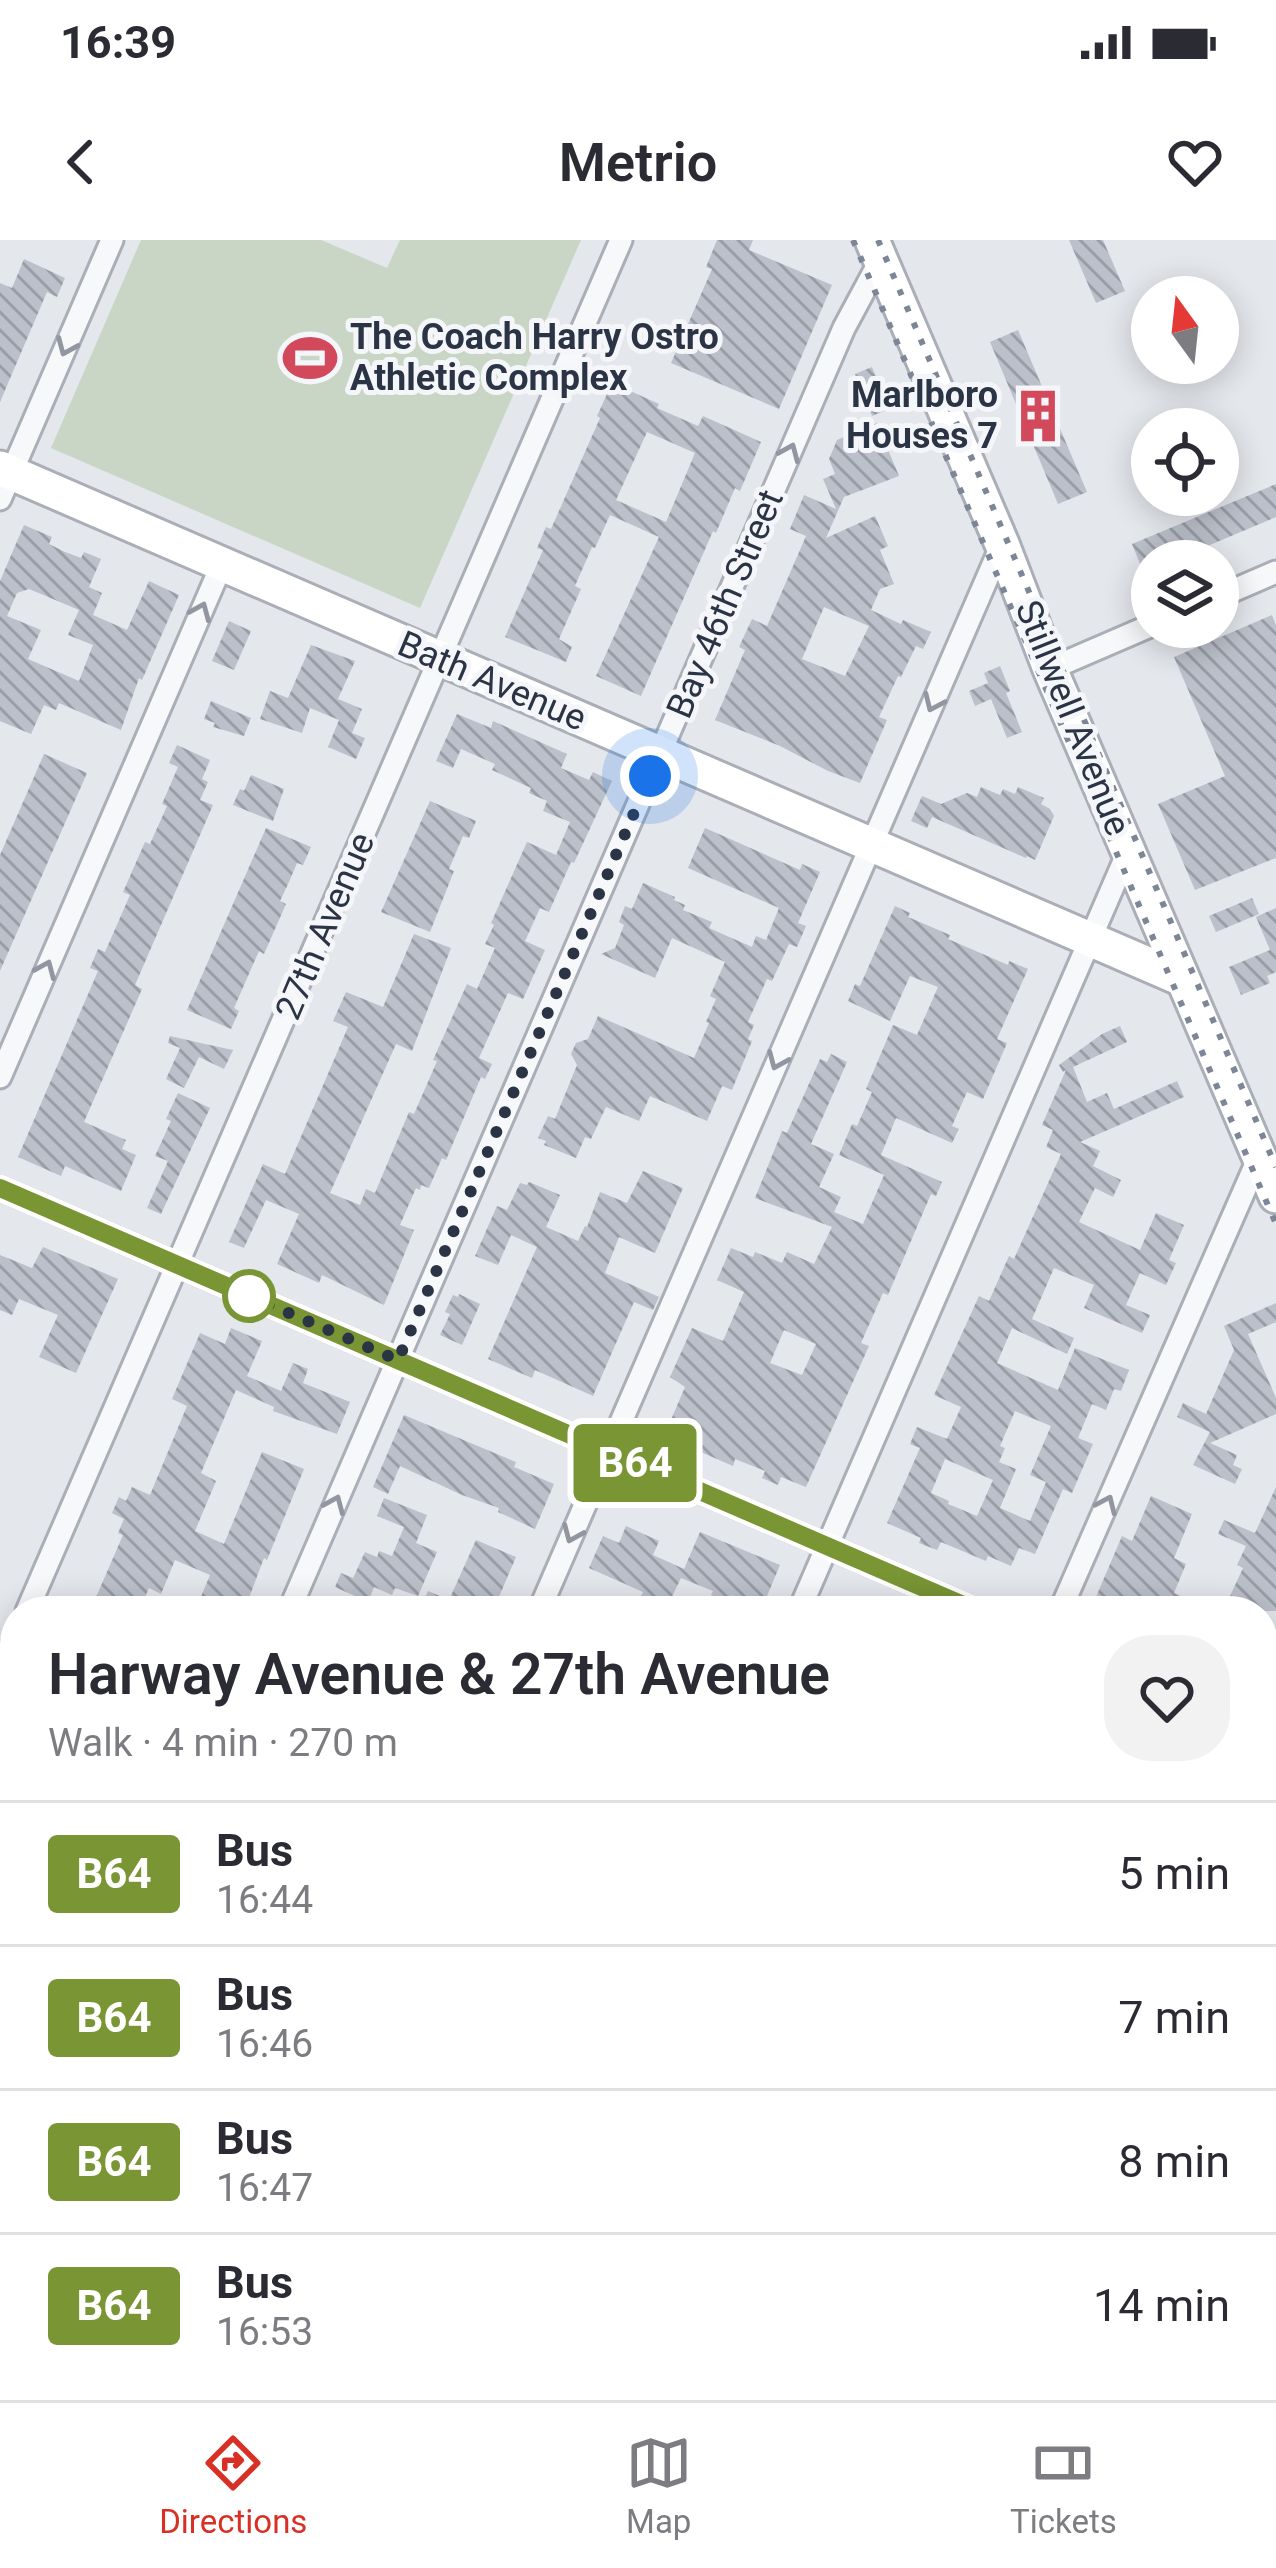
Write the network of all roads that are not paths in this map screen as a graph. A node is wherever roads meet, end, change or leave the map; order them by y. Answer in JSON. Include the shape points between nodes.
{"nodes":[{"id":1,"x":112,"y":240,"type":"edge"},
{"id":2,"x":622,"y":240,"type":"edge"},
{"id":3,"x":876,"y":250,"type":"edge"},
{"id":4,"x":4,"y":480,"type":"edge"},
{"id":5,"x":1002,"y":544,"type":"junction"},
{"id":6,"x":222,"y":564,"type":"junction"},
{"id":7,"x":1276,"y":572,"type":"edge"},
{"id":8,"x":1239,"y":588,"type":"edge"},
{"id":9,"x":1131,"y":635,"type":"edge"},
{"id":10,"x":441,"y":659,"type":"junction"},
{"id":11,"x":1050,"y":669,"type":"junction"},
{"id":12,"x":660,"y":754,"type":"junction"},
{"id":13,"x":871,"y":844,"type":"junction"},
{"id":14,"x":1128,"y":852,"type":"junction"},
{"id":15,"x":1090,"y":939,"type":"junction"},
{"id":16,"x":1182,"y":979,"type":"junction"},
{"id":17,"x":0,"y":1077,"type":"edge"},
{"id":18,"x":1259,"y":1156,"type":"junction"},
{"id":19,"x":0,"y":1188,"type":"edge"},
{"id":20,"x":1276,"y":1196,"type":"edge"},
{"id":21,"x":178,"y":1265,"type":"junction"},
{"id":22,"x":398,"y":1360,"type":"junction"},
{"id":23,"x":608,"y":1451,"type":"junction"},
{"id":24,"x":827,"y":1546,"type":"junction"},
{"id":25,"x":34,"y":1596,"type":"edge"},
{"id":26,"x":296,"y":1596,"type":"edge"},
{"id":27,"x":545,"y":1596,"type":"edge"},
{"id":28,"x":805,"y":1596,"type":"edge"},
{"id":29,"x":942,"y":1596,"type":"edge"},
{"id":30,"x":1067,"y":1596,"type":"edge"}],
"edges":[{"from":1,"to":4,"type":"street","one_way":true},
{"from":2,"to":10,"type":"street","name":"27th Avenue"},
{"from":3,"to":5,"type":"street","name":"Stillwell Avenue"},
{"from":12,"to":3,"type":"street","name":"Bay 46th Street","one_way":true},
{"from":4,"to":6,"type":"street","name":"Bath Avenue"},
{"from":5,"to":11,"type":"street","name":"Stillwell Avenue"},
{"from":5,"to":13,"type":"street","one_way":true},
{"from":6,"to":10,"type":"street","name":"Bath Avenue"},
{"from":17,"to":6,"type":"street","one_way":true},
{"from":7,"to":8,"type":"street"},
{"from":9,"to":11,"type":"street"},
{"from":10,"to":12,"type":"street","name":"Bath Avenue"},
{"from":10,"to":21,"type":"street","name":"27th Avenue"},
{"from":11,"to":14,"type":"street","name":"Stillwell Avenue"},
{"from":12,"to":13,"type":"street","name":"Bath Avenue"},
{"from":12,"to":22,"type":"street","name":"Bay 46th Street"},
{"from":13,"to":15,"type":"street","name":"Bath Avenue"},
{"from":13,"to":23,"type":"street","one_way":true},
{"from":14,"to":15,"type":"street"},
{"from":14,"to":16,"type":"street","name":"Stillwell Avenue"},
{"from":15,"to":16,"type":"street","name":"Bath Avenue"},
{"from":15,"to":24,"type":"street"},
{"from":16,"to":18,"type":"street","name":"Stillwell Avenue"},
{"from":18,"to":20,"type":"street","name":"Stillwell Avenue"},
{"from":30,"to":18,"type":"street","one_way":true},
{"from":19,"to":21,"type":"street"},
{"from":21,"to":22,"type":"street"},
{"from":21,"to":25,"type":"street","name":"27th Avenue"},
{"from":22,"to":23,"type":"street"},
{"from":26,"to":22,"type":"street","name":"Bay 46th Street","one_way":true},
{"from":23,"to":24,"type":"street"},
{"from":23,"to":27,"type":"street","one_way":true},
{"from":24,"to":28,"type":"street"},
{"from":24,"to":29,"type":"street"}]}
